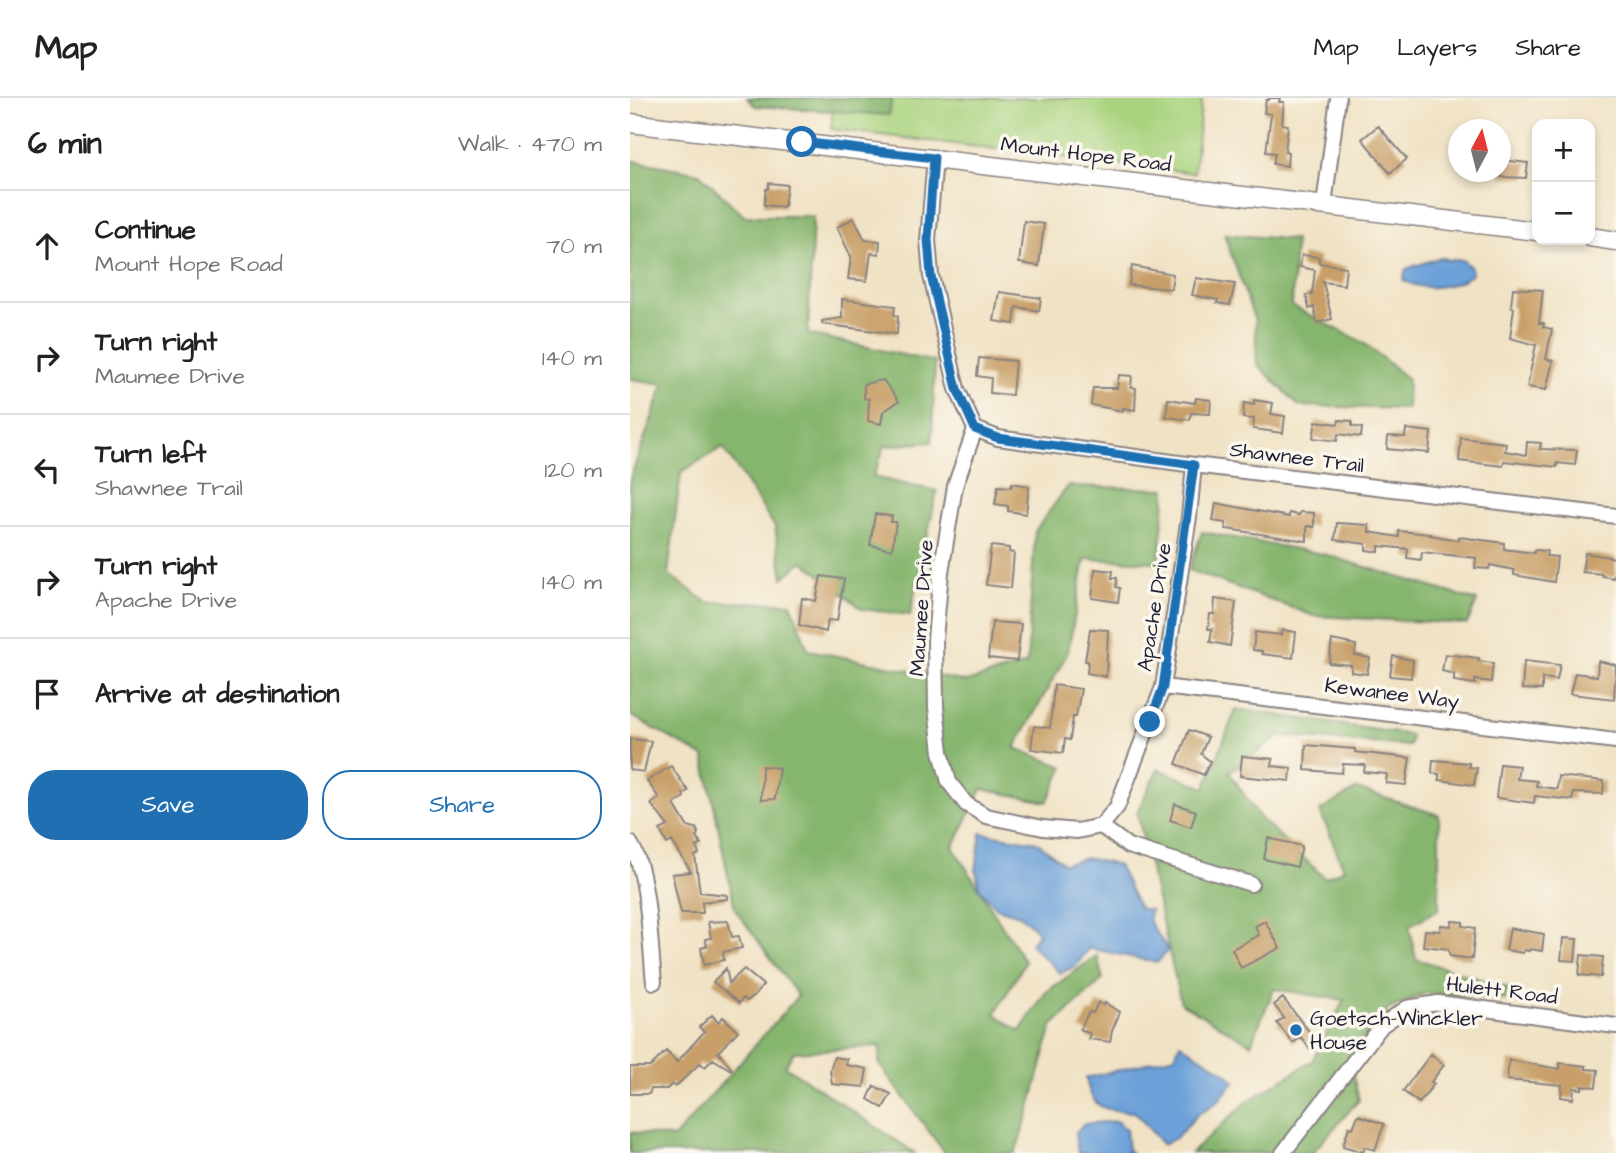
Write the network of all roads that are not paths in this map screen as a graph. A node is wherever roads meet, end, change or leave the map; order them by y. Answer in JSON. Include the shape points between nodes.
{"nodes":[{"id":1,"x":1338,"y":98,"type":"edge"},
{"id":2,"x":630,"y":123,"type":"edge"},
{"id":3,"x":934,"y":158,"type":"junction"},
{"id":4,"x":1324,"y":205,"type":"junction"},
{"id":5,"x":1532,"y":230,"type":"edge"},
{"id":6,"x":1595,"y":238,"type":"edge"},
{"id":7,"x":1616,"y":240,"type":"edge"},
{"id":8,"x":975,"y":429,"type":"junction"},
{"id":9,"x":1194,"y":465,"type":"junction"},
{"id":10,"x":1616,"y":516,"type":"edge"},
{"id":11,"x":1163,"y":687,"type":"junction"},
{"id":12,"x":1616,"y":741,"type":"edge"},
{"id":13,"x":1101,"y":827,"type":"junction"},
{"id":14,"x":630,"y":843,"type":"edge"},
{"id":15,"x":1251,"y":884,"type":"dead end"},
{"id":16,"x":654,"y":982,"type":"dead end"},
{"id":17,"x":1616,"y":1026,"type":"edge"},
{"id":18,"x":1283,"y":1153,"type":"edge"}],
"edges":[{"from":1,"to":4,"type":"street"},
{"from":2,"to":3,"type":"street","name":"Mount Hope Road"},
{"from":3,"to":4,"type":"street","name":"Mount Hope Road"},
{"from":3,"to":8,"type":"street","via":[[928,240],[931,276],[957,389]]},
{"from":4,"to":5,"type":"street","name":"Mount Hope Road"},
{"from":6,"to":7,"type":"street"},
{"from":8,"to":9,"type":"street","name":"Shawnee Trail","via":[[998,438]]},
{"from":8,"to":13,"type":"street","name":"Maumee Drive","via":[[955,486],[935,639],[937,718],[949,782],[966,804],[986,816],[1043,828],[1077,831]]},
{"from":9,"to":10,"type":"street","name":"Shawnee Trail"},
{"from":9,"to":11,"type":"street","name":"Apache Drive"},
{"from":11,"to":12,"type":"street","name":"Kewanee Way"},
{"from":11,"to":13,"type":"street","name":"Apache Drive","via":[[1117,807]]},
{"from":13,"to":15,"type":"street","via":[[1128,846]]},
{"from":14,"to":16,"type":"street","via":[[644,889]]},
{"from":17,"to":18,"type":"street","name":"Hulett Road","via":[[1437,1003],[1408,1008],[1382,1025]]}]}
